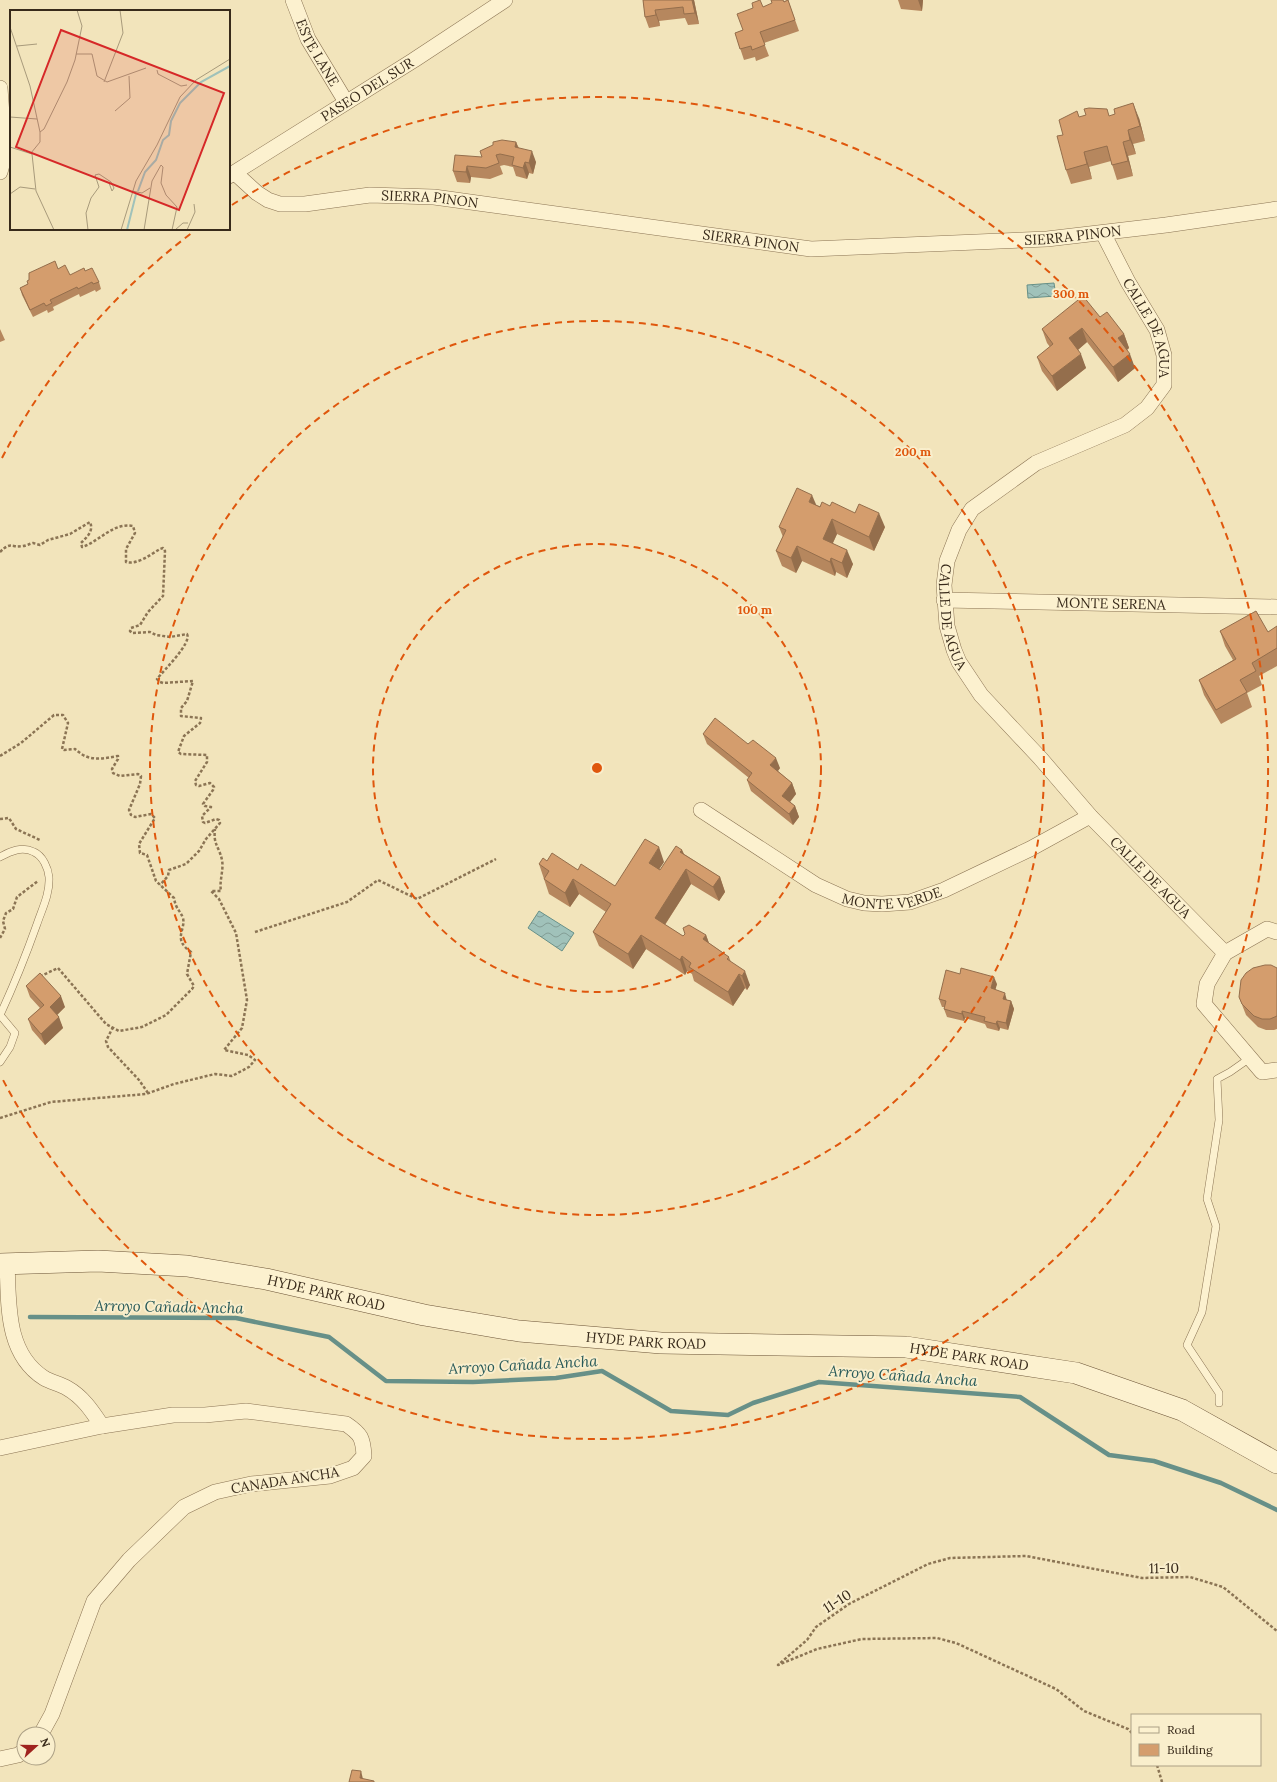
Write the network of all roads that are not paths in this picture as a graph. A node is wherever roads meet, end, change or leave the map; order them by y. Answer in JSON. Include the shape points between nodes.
{"nodes":[{"id":1,"x":293,"y":0,"type":"edge"},
{"id":2,"x":505,"y":0,"type":"edge"},
{"id":3,"x":0,"y":88,"type":"edge"},
{"id":4,"x":346,"y":102,"type":"junction"},
{"id":5,"x":0,"y":171,"type":"edge"},
{"id":6,"x":232,"y":175,"type":"edge"},
{"id":7,"x":10,"y":176,"type":"edge"},
{"id":8,"x":1277,"y":209,"type":"edge"},
{"id":9,"x":1103,"y":233,"type":"junction"},
{"id":10,"x":944,"y":600,"type":"junction"},
{"id":11,"x":1277,"y":607,"type":"edge"},
{"id":12,"x":701,"y":810,"type":"dead end"},
{"id":13,"x":1090,"y":816,"type":"junction"},
{"id":14,"x":0,"y":858,"type":"edge"},
{"id":15,"x":1277,"y":932,"type":"edge"},
{"id":16,"x":1225,"y":953,"type":"junction"},
{"id":17,"x":0,"y":1015,"type":"edge"},
{"id":18,"x":1250,"y":1058,"type":"junction"},
{"id":19,"x":0,"y":1062,"type":"edge"},
{"id":20,"x":1277,"y":1070,"type":"edge"},
{"id":21,"x":4,"y":1263,"type":"edge"},
{"id":22,"x":1219,"y":1403,"type":"dead end"},
{"id":23,"x":102,"y":1426,"type":"junction"},
{"id":24,"x":0,"y":1448,"type":"edge"},
{"id":25,"x":1277,"y":1463,"type":"edge"},
{"id":26,"x":45,"y":1726,"type":"edge"},
{"id":27,"x":16,"y":1755,"type":"edge"},
{"id":28,"x":0,"y":1759,"type":"edge"}],
"edges":[{"from":1,"to":4,"type":"street","name":"ESTE LANE","via":[[308,39]]},
{"from":2,"to":4,"type":"street","name":"PASEO DEL SUR"},
{"from":3,"to":5,"type":"street","via":[[5,148]]},
{"from":4,"to":6,"type":"street","name":"PASEO DEL SUR"},
{"from":5,"to":7,"type":"street"},
{"from":6,"to":9,"type":"street","name":"SIERRA PINON","via":[[268,200],[280,204],[305,204],[370,195],[434,197],[811,249],[1047,239]]},
{"from":8,"to":9,"type":"street","name":"SIERRA PINON"},
{"from":9,"to":10,"type":"street","name":"CALLE DE AGUA","via":[[1157,330],[1164,355],[1164,385],[1147,408],[1125,424],[1036,463],[972,509],[950,550],[945,573]]},
{"from":10,"to":11,"type":"street","name":"MONTE SERENA"},
{"from":10,"to":13,"type":"street","name":"CALLE DE AGUA","via":[[950,638],[965,673],[988,703]]},
{"from":12,"to":13,"type":"street","name":"MONTE VERDE","via":[[816,885],[846,899],[882,904],[910,902],[944,890],[1030,849]]},
{"from":13,"to":16,"type":"street","name":"CALLE DE AGUA"},
{"from":14,"to":17,"type":"lane","via":[[8,852],[26,849],[40,856],[49,877],[46,898],[20,970]]},
{"from":15,"to":16,"type":"street","via":[[1267,929]]},
{"from":16,"to":18,"type":"street","via":[[1207,984],[1204,1004]]},
{"from":17,"to":19,"type":"lane","via":[[15,1033]]},
{"from":18,"to":20,"type":"street","via":[[1262,1072]]},
{"from":18,"to":22,"type":"lane","via":[[1217,1079],[1219,1120],[1207,1199],[1216,1226],[1202,1312],[1187,1345],[1219,1393]]},
{"from":21,"to":23,"type":"street","via":[[13,1336],[27,1361],[44,1377],[67,1388],[87,1404]]},
{"from":21,"to":25,"type":"main road","name":"HYDE PARK ROAD","via":[[98,1260],[205,1268],[288,1283],[424,1315],[538,1334],[661,1343],[906,1347],[1076,1373],[1182,1410]]},
{"from":23,"to":24,"type":"street","name":"CANADA ANCHA"},
{"from":23,"to":26,"type":"street","name":"CANADA ANCHA","via":[[173,1414],[246,1411],[346,1424],[358,1432],[364,1442],[364,1456],[353,1468],[330,1476],[251,1484],[215,1492],[184,1507],[129,1560],[94,1601]]},
{"from":27,"to":28,"type":"street"}]}
